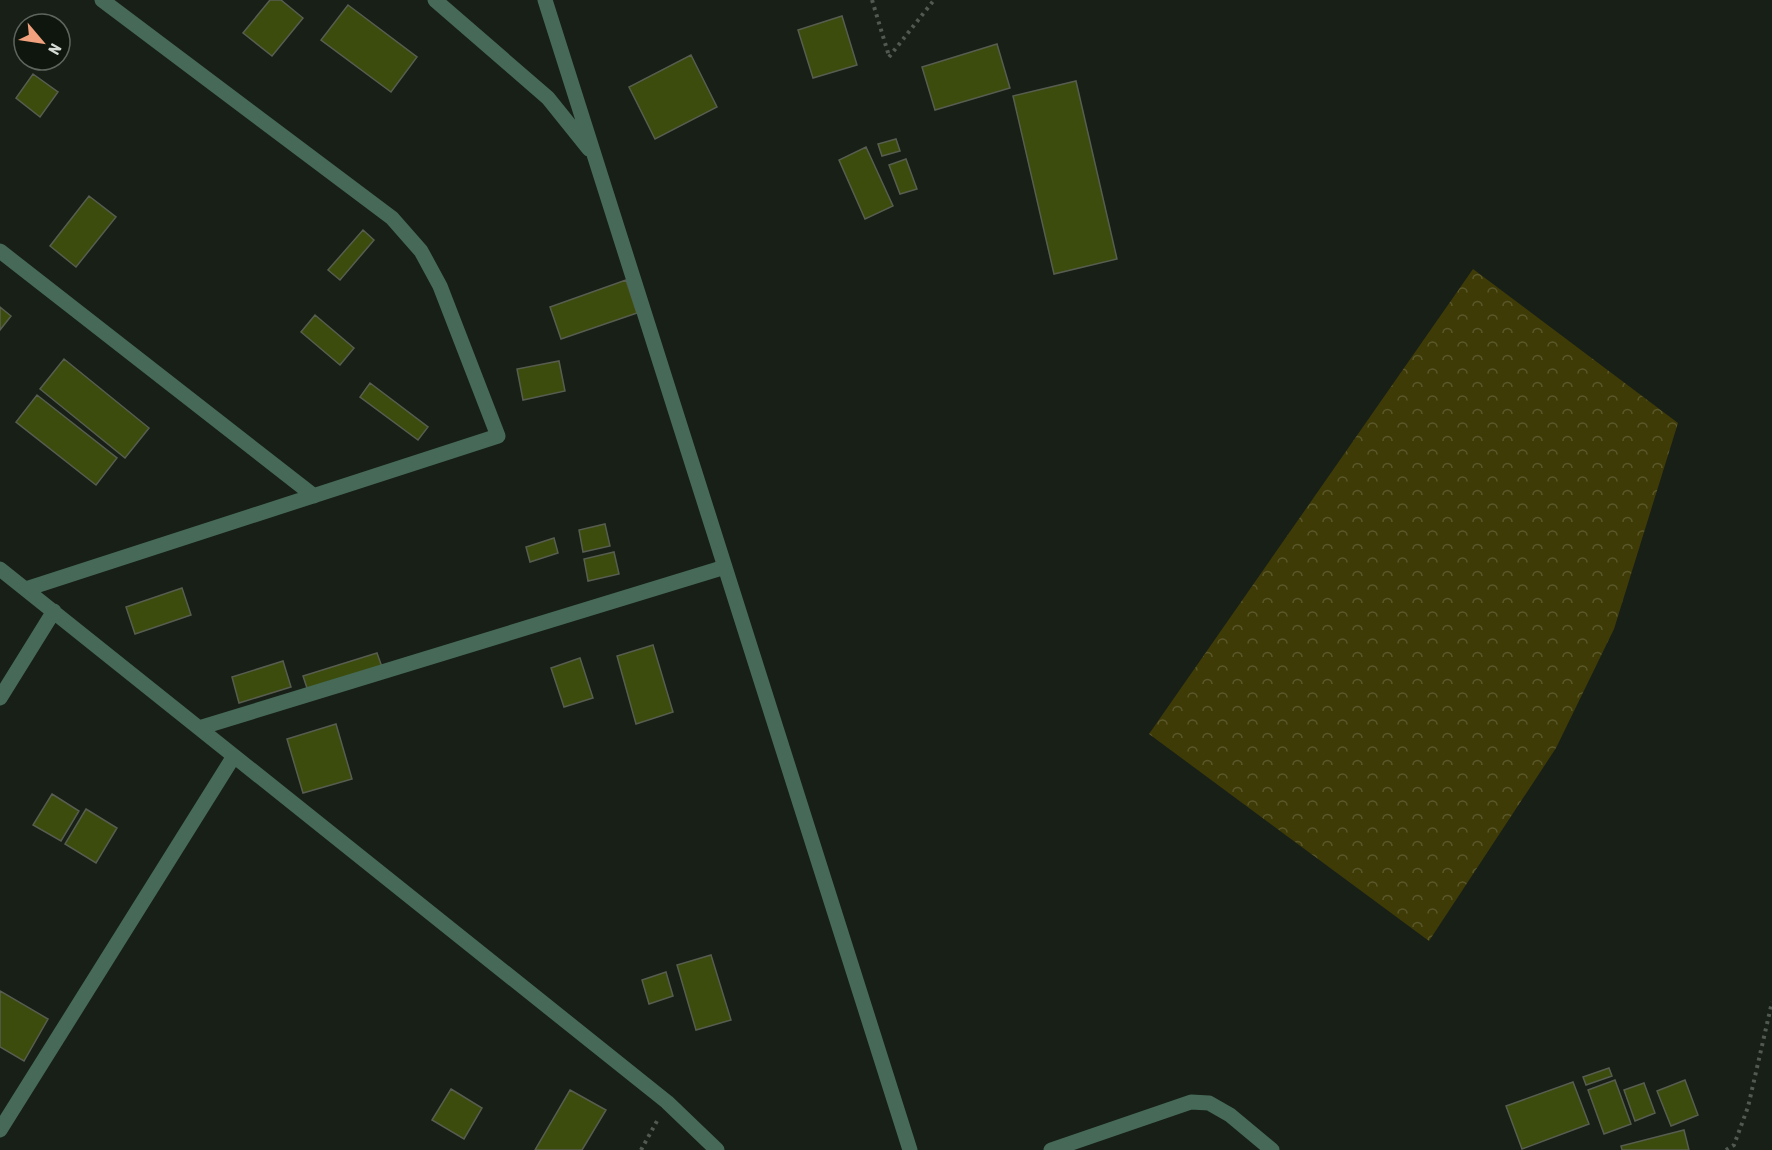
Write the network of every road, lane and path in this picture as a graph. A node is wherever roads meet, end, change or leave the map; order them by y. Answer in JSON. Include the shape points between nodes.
{"nodes":[{"id":1,"x":102,"y":0,"type":"edge"},
{"id":2,"x":435,"y":0,"type":"edge"},
{"id":3,"x":545,"y":0,"type":"edge"},
{"id":4,"x":872,"y":0,"type":"edge"},
{"id":5,"x":934,"y":0,"type":"edge"},
{"id":6,"x":594,"y":156,"type":"junction"},
{"id":7,"x":0,"y":251,"type":"edge"},
{"id":8,"x":314,"y":496,"type":"junction"},
{"id":9,"x":725,"y":567,"type":"junction"},
{"id":10,"x":0,"y":569,"type":"edge"},
{"id":11,"x":26,"y":589,"type":"junction"},
{"id":12,"x":54,"y":611,"type":"junction"},
{"id":13,"x":0,"y":698,"type":"edge"},
{"id":14,"x":199,"y":728,"type":"junction"},
{"id":15,"x":234,"y":756,"type":"junction"},
{"id":16,"x":1772,"y":1002,"type":"edge"},
{"id":17,"x":668,"y":1102,"type":"junction"},
{"id":18,"x":0,"y":1130,"type":"edge"},
{"id":19,"x":641,"y":1150,"type":"edge"},
{"id":20,"x":717,"y":1150,"type":"edge"},
{"id":21,"x":910,"y":1150,"type":"edge"},
{"id":22,"x":1051,"y":1150,"type":"edge"},
{"id":23,"x":1272,"y":1150,"type":"edge"},
{"id":24,"x":1726,"y":1150,"type":"edge"}],
"edges":[{"from":1,"to":8,"type":"street","via":[[392,218],[421,251],[440,286],[498,436]]},
{"from":2,"to":6,"type":"street","via":[[548,98]]},
{"from":3,"to":6,"type":"street"},
{"from":4,"to":5,"type":"path","via":[[889,57]]},
{"from":6,"to":9,"type":"street"},
{"from":7,"to":8,"type":"street"},
{"from":8,"to":11,"type":"street"},
{"from":9,"to":14,"type":"street"},
{"from":9,"to":21,"type":"street"},
{"from":10,"to":11,"type":"street"},
{"from":11,"to":12,"type":"street"},
{"from":12,"to":13,"type":"street"},
{"from":12,"to":14,"type":"street"},
{"from":14,"to":15,"type":"street"},
{"from":15,"to":17,"type":"street"},
{"from":15,"to":18,"type":"street"},
{"from":16,"to":24,"type":"path","via":[[1748,1107],[1734,1145]]},
{"from":17,"to":19,"type":"path"},
{"from":17,"to":20,"type":"street"},
{"from":22,"to":23,"type":"street","via":[[1191,1102],[1209,1103],[1230,1115]]}]}
